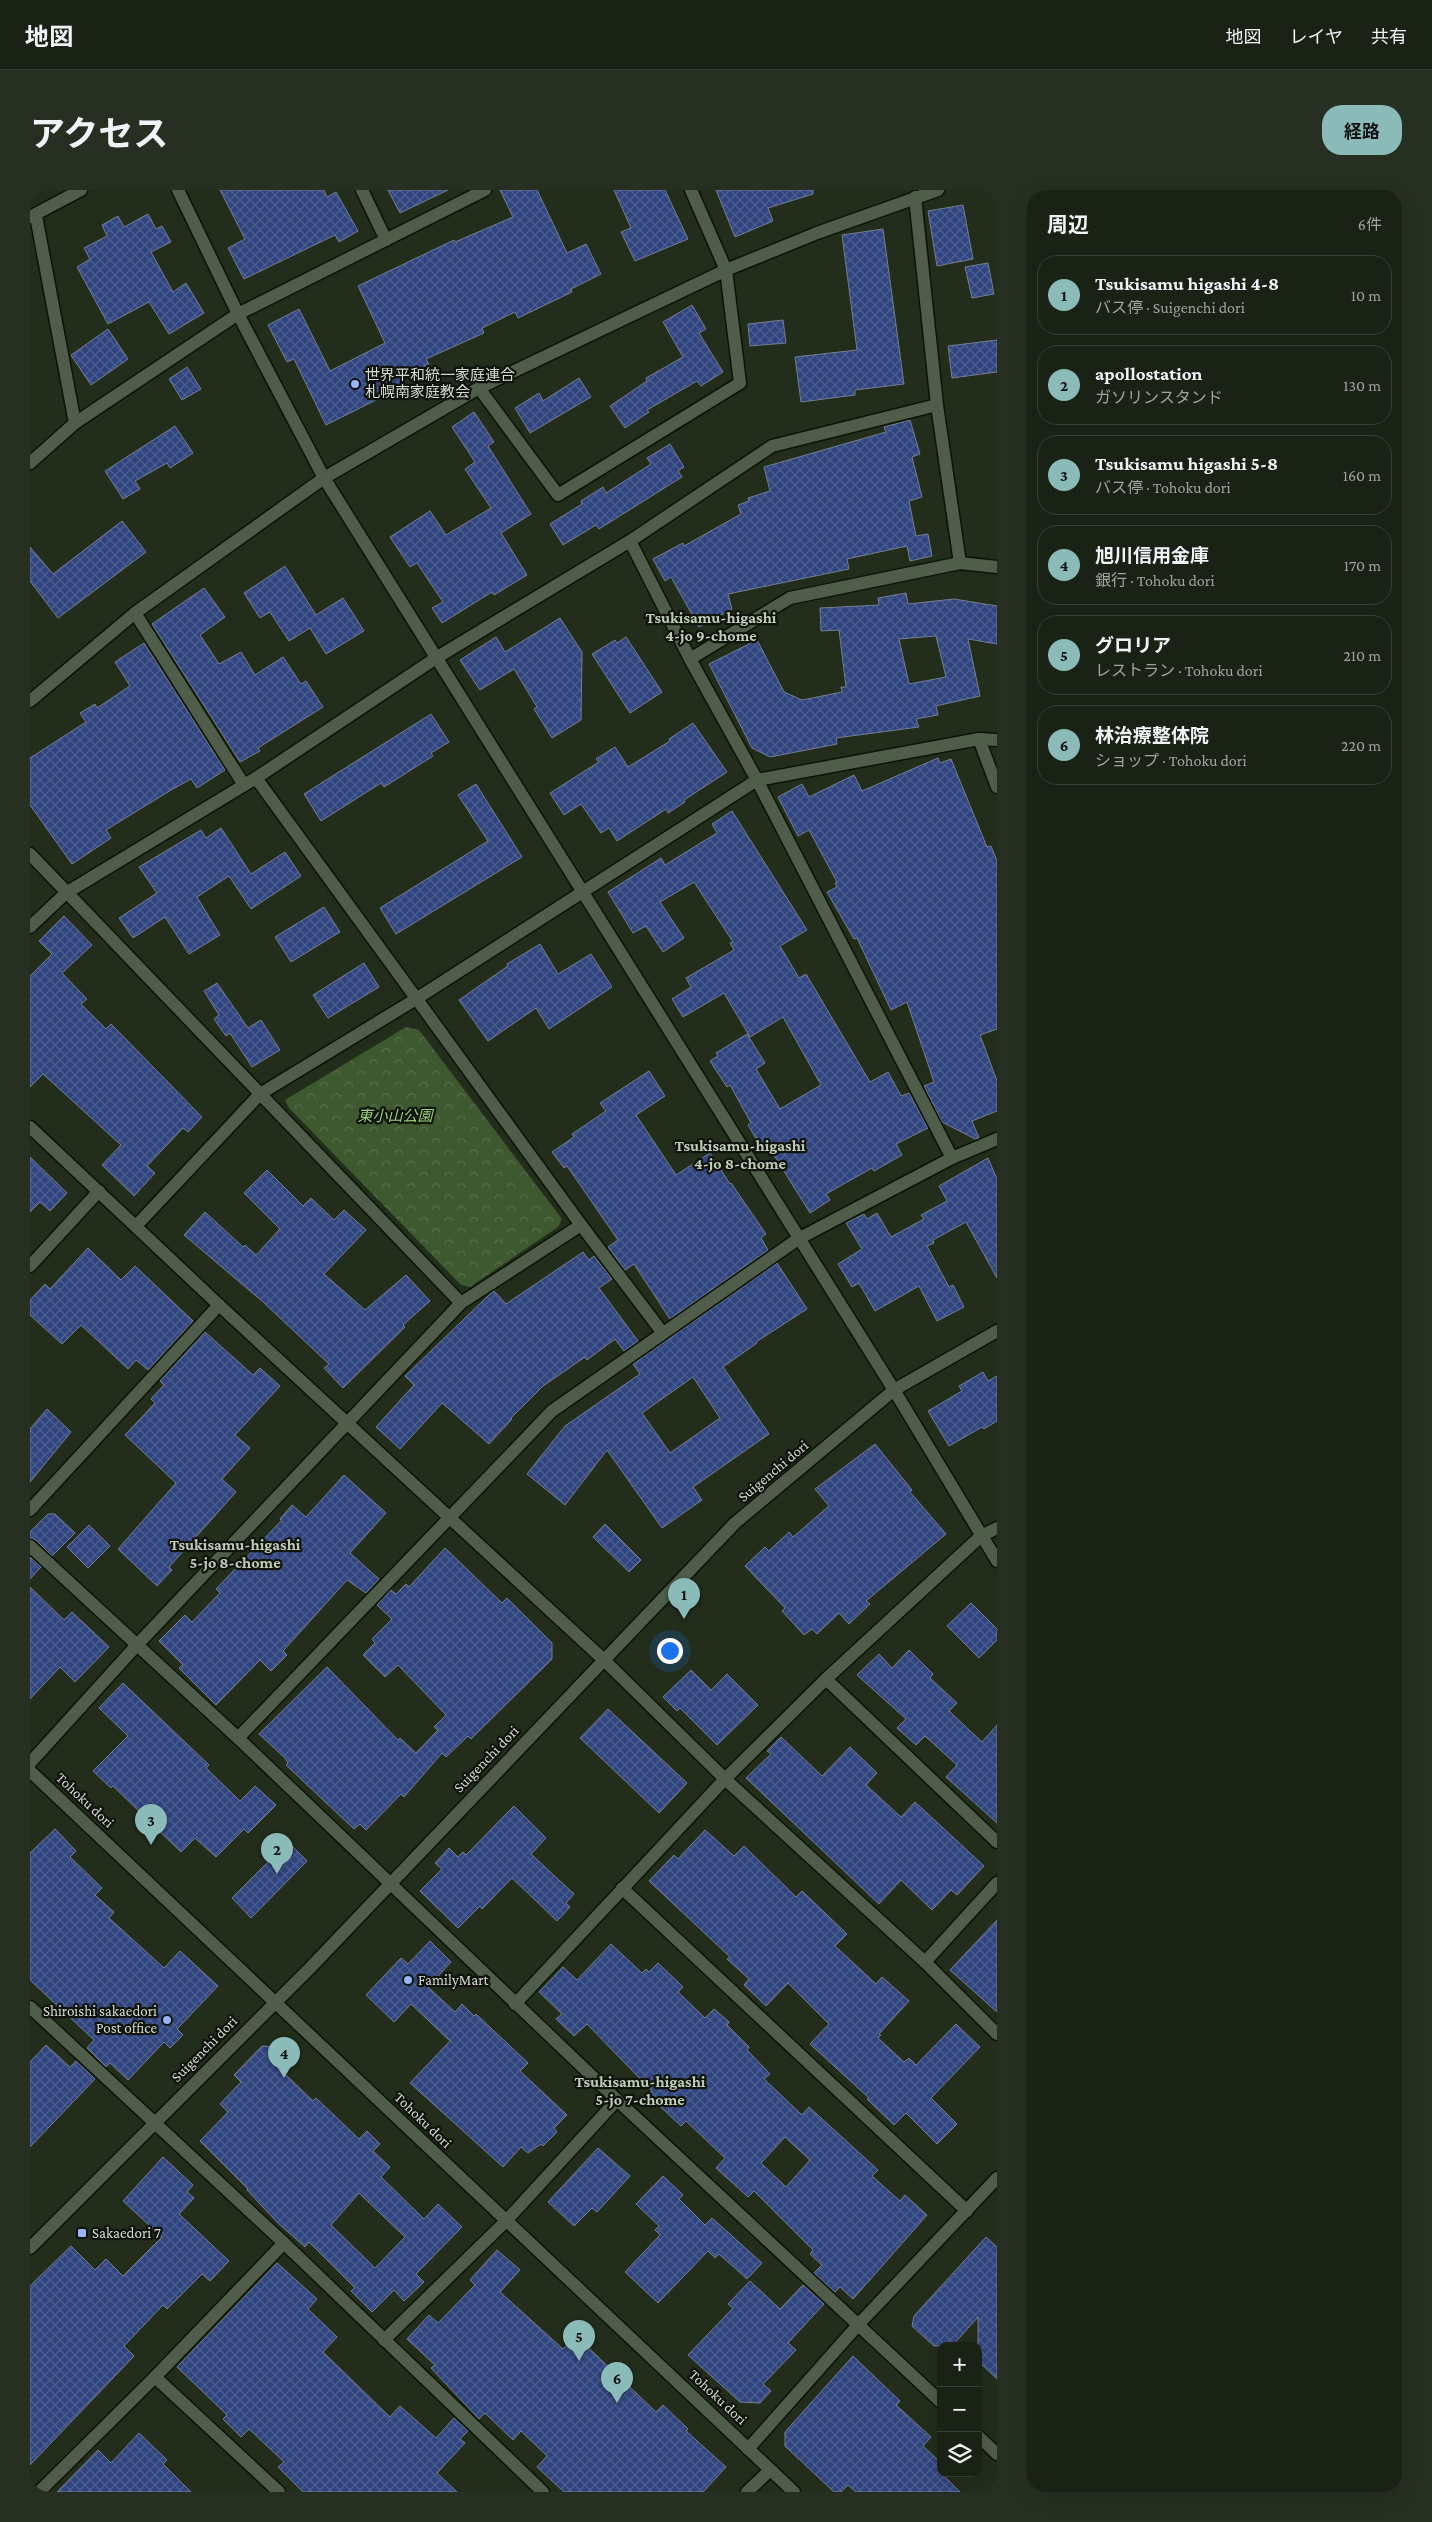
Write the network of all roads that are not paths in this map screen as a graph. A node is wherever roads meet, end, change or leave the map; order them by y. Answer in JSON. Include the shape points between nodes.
{"nodes":[{"id":1,"x":81,"y":190,"type":"edge"},
{"id":2,"x":178,"y":190,"type":"edge"},
{"id":3,"x":362,"y":190,"type":"edge"},
{"id":4,"x":485,"y":190,"type":"edge"},
{"id":5,"x":691,"y":190,"type":"edge"},
{"id":6,"x":938,"y":190,"type":"edge"},
{"id":7,"x":915,"y":197,"type":"junction"},
{"id":8,"x":33,"y":216,"type":"edge"},
{"id":9,"x":386,"y":240,"type":"junction"},
{"id":10,"x":726,"y":270,"type":"junction"},
{"id":11,"x":238,"y":314,"type":"junction"},
{"id":12,"x":479,"y":388,"type":"junction"},
{"id":13,"x":937,"y":405,"type":"junction"},
{"id":14,"x":75,"y":422,"type":"junction"},
{"id":15,"x":30,"y":462,"type":"edge"},
{"id":16,"x":324,"y":478,"type":"junction"},
{"id":17,"x":630,"y":541,"type":"junction"},
{"id":18,"x":960,"y":563,"type":"junction"},
{"id":19,"x":997,"y":567,"type":"edge"},
{"id":20,"x":134,"y":613,"type":"junction"},
{"id":21,"x":436,"y":658,"type":"junction"},
{"id":22,"x":690,"y":659,"type":"junction"},
{"id":23,"x":30,"y":701,"type":"edge"},
{"id":24,"x":979,"y":739,"type":"junction"},
{"id":25,"x":997,"y":740,"type":"edge"},
{"id":26,"x":256,"y":778,"type":"junction"},
{"id":27,"x":757,"y":780,"type":"junction"},
{"id":28,"x":244,"y":785,"type":"junction"},
{"id":29,"x":997,"y":787,"type":"edge"},
{"id":30,"x":30,"y":854,"type":"edge"},
{"id":31,"x":66,"y":892,"type":"junction"},
{"id":32,"x":583,"y":892,"type":"junction"},
{"id":33,"x":30,"y":927,"type":"edge"},
{"id":34,"x":416,"y":999,"type":"junction"},
{"id":35,"x":260,"y":1094,"type":"junction"},
{"id":36,"x":30,"y":1126,"type":"edge"},
{"id":37,"x":997,"y":1139,"type":"edge"},
{"id":38,"x":952,"y":1158,"type":"junction"},
{"id":39,"x":99,"y":1191,"type":"junction"},
{"id":40,"x":580,"y":1225,"type":"junction"},
{"id":41,"x":136,"y":1226,"type":"junction"},
{"id":42,"x":798,"y":1239,"type":"junction"},
{"id":43,"x":30,"y":1266,"type":"edge"},
{"id":44,"x":461,"y":1303,"type":"junction"},
{"id":45,"x":219,"y":1305,"type":"junction"},
{"id":46,"x":997,"y":1331,"type":"edge"},
{"id":47,"x":662,"y":1332,"type":"junction"},
{"id":48,"x":894,"y":1390,"type":"junction"},
{"id":49,"x":347,"y":1422,"type":"junction"},
{"id":50,"x":30,"y":1510,"type":"edge"},
{"id":51,"x":450,"y":1516,"type":"junction"},
{"id":52,"x":997,"y":1528,"type":"edge"},
{"id":53,"x":981,"y":1536,"type":"junction"},
{"id":54,"x":30,"y":1546,"type":"edge"},
{"id":55,"x":997,"y":1561,"type":"edge"},
{"id":56,"x":136,"y":1646,"type":"junction"},
{"id":57,"x":604,"y":1660,"type":"junction"},
{"id":58,"x":826,"y":1679,"type":"junction"},
{"id":59,"x":238,"y":1738,"type":"junction"},
{"id":60,"x":30,"y":1763,"type":"edge"},
{"id":61,"x":30,"y":1771,"type":"edge"},
{"id":62,"x":724,"y":1779,"type":"junction"},
{"id":63,"x":997,"y":1842,"type":"edge"},
{"id":64,"x":390,"y":1883,"type":"junction"},
{"id":65,"x":997,"y":1883,"type":"edge"},
{"id":66,"x":622,"y":1888,"type":"junction"},
{"id":67,"x":924,"y":1962,"type":"junction"},
{"id":68,"x":276,"y":2002,"type":"junction"},
{"id":69,"x":515,"y":2004,"type":"junction"},
{"id":70,"x":30,"y":2007,"type":"edge"},
{"id":71,"x":997,"y":2034,"type":"edge"},
{"id":72,"x":617,"y":2100,"type":"junction"},
{"id":73,"x":154,"y":2122,"type":"junction"},
{"id":74,"x":997,"y":2178,"type":"edge"},
{"id":75,"x":967,"y":2210,"type":"junction"},
{"id":76,"x":506,"y":2221,"type":"junction"},
{"id":77,"x":284,"y":2243,"type":"junction"},
{"id":78,"x":30,"y":2248,"type":"edge"},
{"id":79,"x":858,"y":2325,"type":"junction"},
{"id":80,"x":384,"y":2340,"type":"junction"},
{"id":81,"x":155,"y":2376,"type":"junction"},
{"id":82,"x":937,"y":2398,"type":"edge"},
{"id":83,"x":982,"y":2440,"type":"edge"},
{"id":84,"x":748,"y":2449,"type":"junction"},
{"id":85,"x":997,"y":2454,"type":"edge"},
{"id":86,"x":770,"y":2470,"type":"junction"},
{"id":87,"x":39,"y":2492,"type":"edge"},
{"id":88,"x":279,"y":2492,"type":"edge"},
{"id":89,"x":542,"y":2492,"type":"edge"},
{"id":90,"x":747,"y":2492,"type":"edge"},
{"id":91,"x":794,"y":2492,"type":"edge"}],
"edges":[{"from":1,"to":8,"type":"street"},
{"from":2,"to":11,"type":"street"},
{"from":3,"to":9,"type":"street"},
{"from":4,"to":9,"type":"street"},
{"from":5,"to":10,"type":"street"},
{"from":6,"to":7,"type":"street"},
{"from":7,"to":10,"type":"street"},
{"from":7,"to":13,"type":"street"},
{"from":8,"to":14,"type":"street"},
{"from":9,"to":11,"type":"street"},
{"from":10,"to":12,"type":"street"},
{"from":10,"to":12,"type":"street","via":[[740,383],[558,496]]},
{"from":11,"to":14,"type":"street"},
{"from":11,"to":16,"type":"street"},
{"from":12,"to":16,"type":"street"},
{"from":13,"to":17,"type":"street","via":[[772,446]]},
{"from":13,"to":18,"type":"street"},
{"from":14,"to":15,"type":"street"},
{"from":16,"to":20,"type":"street"},
{"from":16,"to":21,"type":"street"},
{"from":17,"to":21,"type":"street"},
{"from":17,"to":22,"type":"street"},
{"from":18,"to":19,"type":"street"},
{"from":18,"to":22,"type":"street","via":[[790,598]]},
{"from":20,"to":23,"type":"street"},
{"from":20,"to":28,"type":"street"},
{"from":21,"to":26,"type":"street"},
{"from":21,"to":32,"type":"street"},
{"from":22,"to":27,"type":"street"},
{"from":24,"to":25,"type":"street"},
{"from":24,"to":27,"type":"street"},
{"from":24,"to":29,"type":"street"},
{"from":26,"to":28,"type":"street"},
{"from":26,"to":34,"type":"street"},
{"from":27,"to":32,"type":"street"},
{"from":27,"to":38,"type":"street"},
{"from":28,"to":31,"type":"street"},
{"from":30,"to":31,"type":"street"},
{"from":31,"to":33,"type":"street"},
{"from":31,"to":35,"type":"street"},
{"from":32,"to":34,"type":"street"},
{"from":32,"to":42,"type":"street"},
{"from":34,"to":35,"type":"street"},
{"from":34,"to":40,"type":"street"},
{"from":35,"to":41,"type":"street"},
{"from":35,"to":44,"type":"street"},
{"from":36,"to":39,"type":"street"},
{"from":37,"to":38,"type":"street"},
{"from":38,"to":42,"type":"street"},
{"from":39,"to":41,"type":"street"},
{"from":39,"to":43,"type":"street"},
{"from":40,"to":44,"type":"street"},
{"from":40,"to":47,"type":"street"},
{"from":41,"to":45,"type":"street"},
{"from":42,"to":47,"type":"street"},
{"from":42,"to":48,"type":"street"},
{"from":44,"to":49,"type":"street"},
{"from":45,"to":49,"type":"street"},
{"from":45,"to":50,"type":"street"},
{"from":46,"to":48,"type":"street","name":"Suigenchi dori"},
{"from":47,"to":51,"type":"street","via":[[552,1410]]},
{"from":48,"to":53,"type":"street"},
{"from":48,"to":57,"type":"street","name":"Suigenchi dori","via":[[735,1523]]},
{"from":49,"to":51,"type":"street"},
{"from":49,"to":56,"type":"street"},
{"from":51,"to":57,"type":"street"},
{"from":51,"to":59,"type":"street"},
{"from":52,"to":53,"type":"street"},
{"from":53,"to":55,"type":"street"},
{"from":53,"to":58,"type":"street"},
{"from":54,"to":56,"type":"street"},
{"from":56,"to":59,"type":"street"},
{"from":56,"to":60,"type":"street"},
{"from":57,"to":62,"type":"street"},
{"from":57,"to":64,"type":"street","name":"Suigenchi dori"},
{"from":58,"to":62,"type":"street"},
{"from":58,"to":63,"type":"street"},
{"from":59,"to":64,"type":"street"},
{"from":61,"to":68,"type":"street","name":"Tohoku dori"},
{"from":62,"to":66,"type":"street"},
{"from":62,"to":67,"type":"street"},
{"from":64,"to":68,"type":"street","name":"Suigenchi dori"},
{"from":64,"to":69,"type":"street"},
{"from":65,"to":67,"type":"street"},
{"from":66,"to":69,"type":"street"},
{"from":66,"to":75,"type":"street"},
{"from":67,"to":71,"type":"street"},
{"from":68,"to":73,"type":"street","name":"Suigenchi dori"},
{"from":68,"to":76,"type":"street","name":"Tohoku dori"},
{"from":69,"to":72,"type":"street"},
{"from":70,"to":73,"type":"street"},
{"from":72,"to":76,"type":"street"},
{"from":72,"to":79,"type":"street"},
{"from":73,"to":77,"type":"street"},
{"from":73,"to":78,"type":"street","name":"Suigenchi dori"},
{"from":74,"to":75,"type":"street"},
{"from":75,"to":79,"type":"street"},
{"from":76,"to":80,"type":"street"},
{"from":76,"to":84,"type":"street","name":"Tohoku dori"},
{"from":77,"to":80,"type":"street"},
{"from":77,"to":81,"type":"street"},
{"from":79,"to":82,"type":"street"},
{"from":79,"to":84,"type":"street"},
{"from":80,"to":89,"type":"street"},
{"from":81,"to":87,"type":"street"},
{"from":81,"to":88,"type":"street"},
{"from":83,"to":85,"type":"street"},
{"from":84,"to":86,"type":"street","name":"Tohoku dori"},
{"from":86,"to":90,"type":"street"},
{"from":86,"to":91,"type":"street","name":"Tohoku dori"}]}
